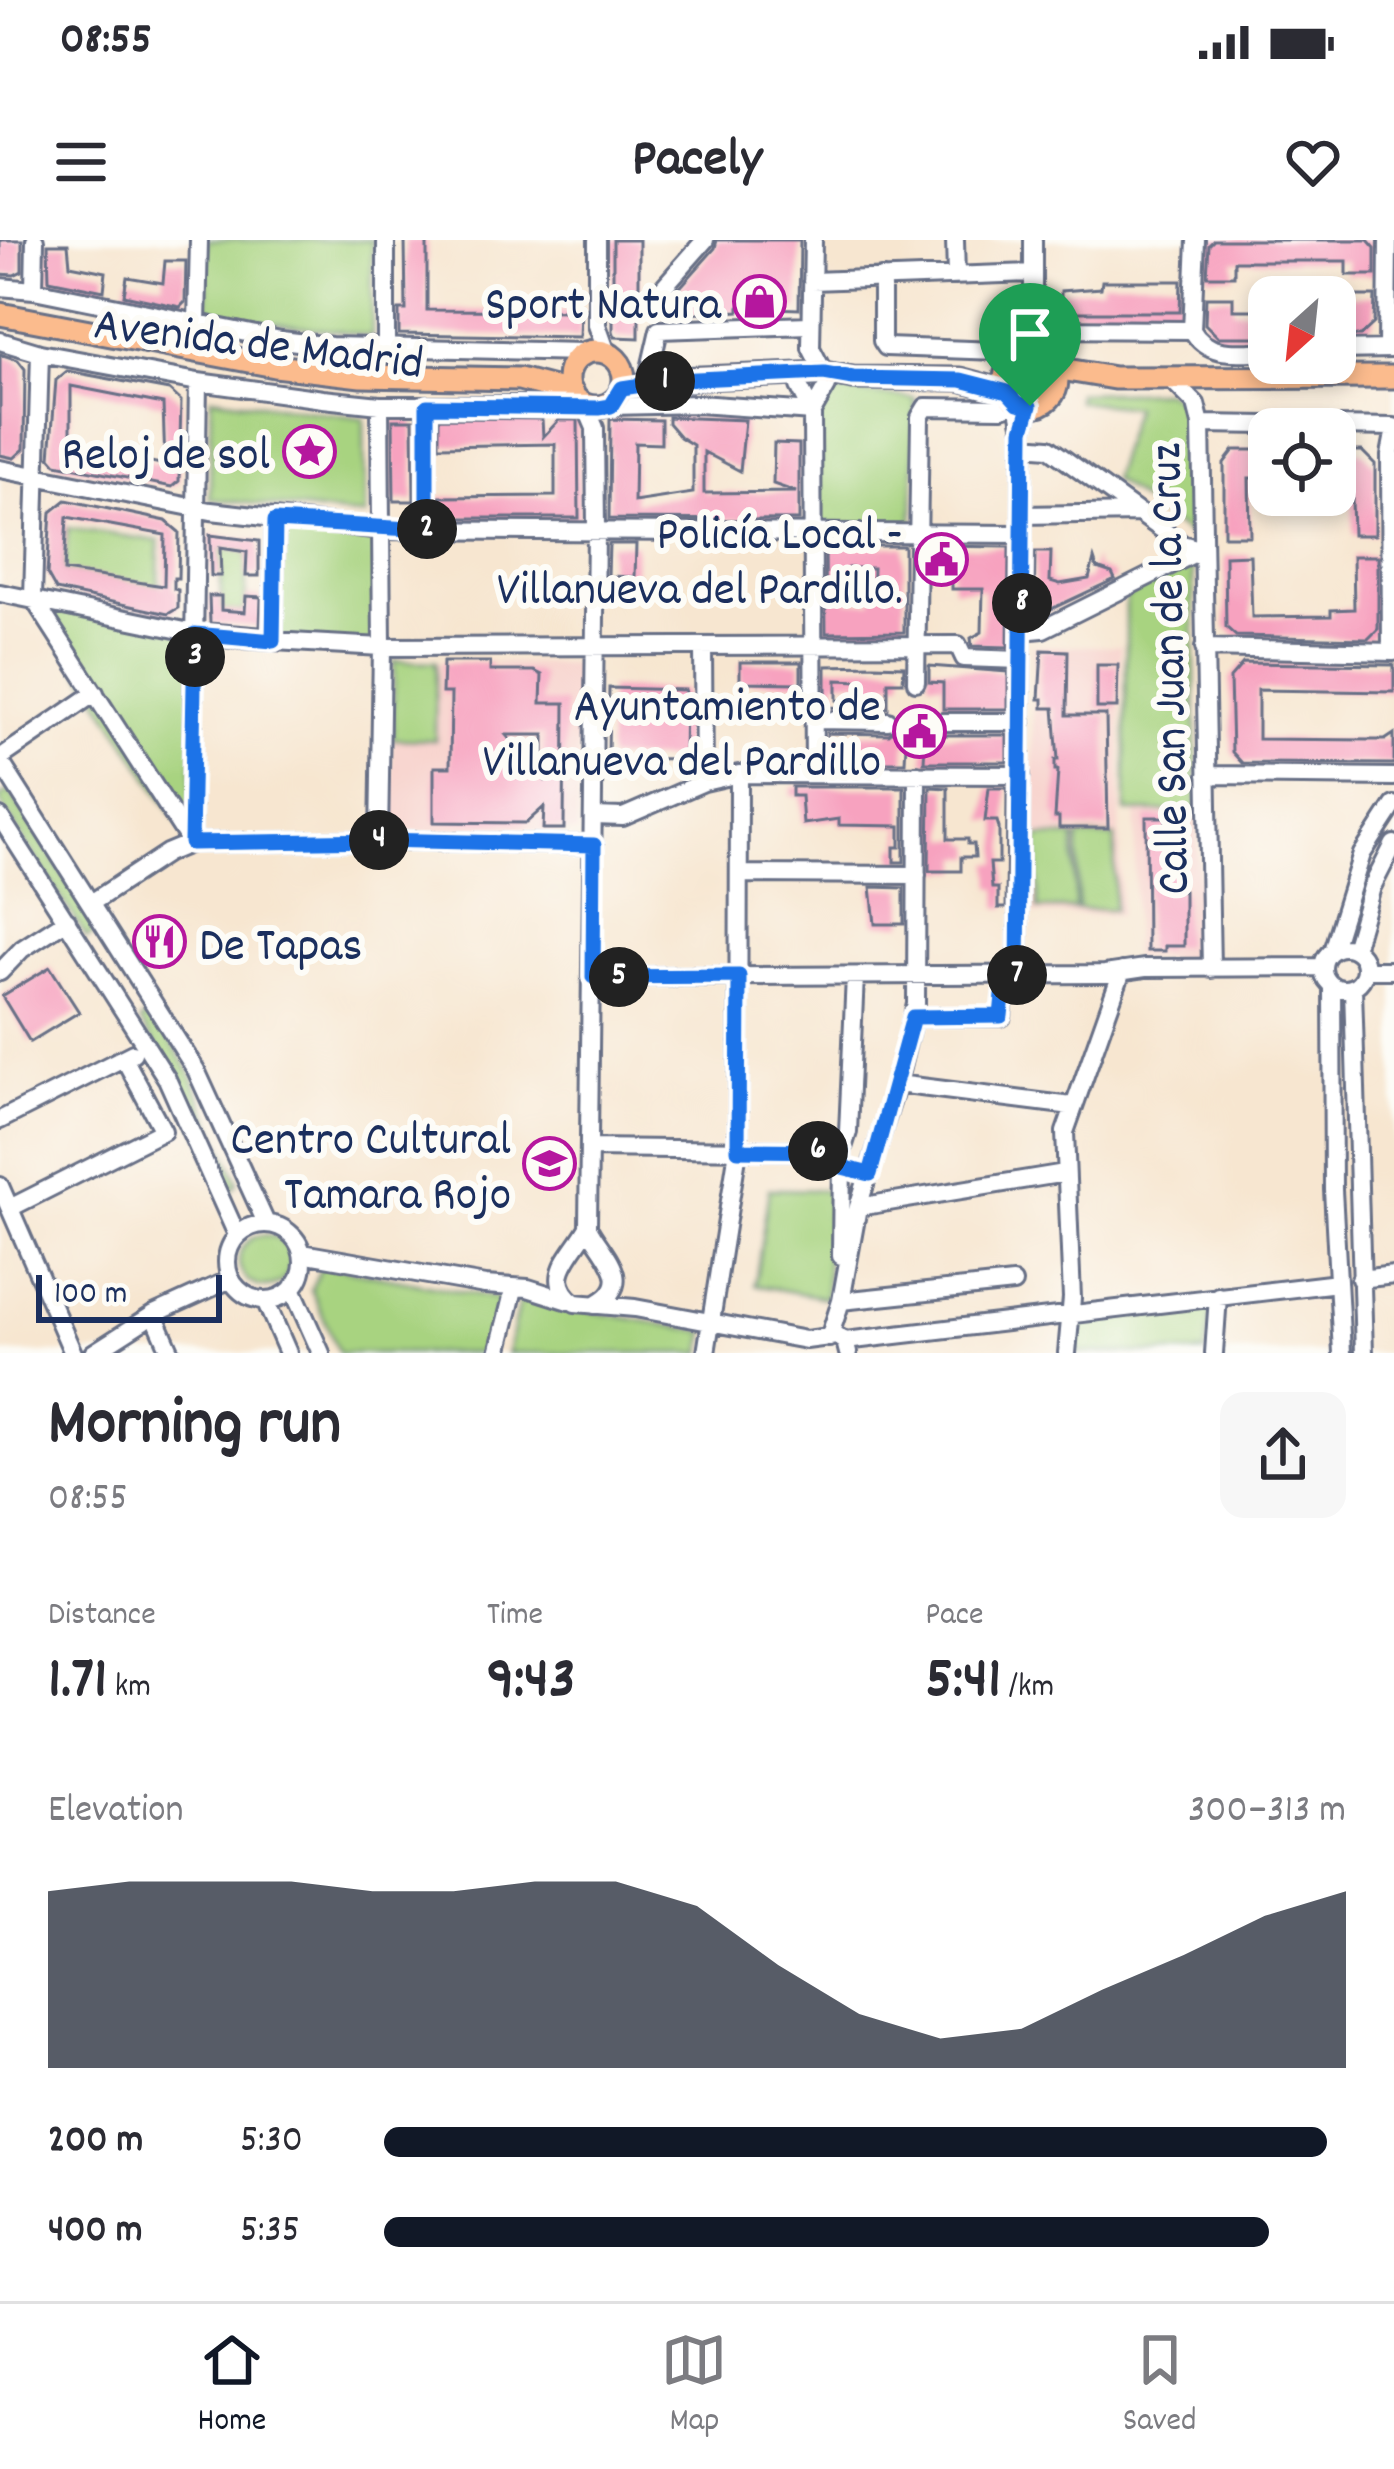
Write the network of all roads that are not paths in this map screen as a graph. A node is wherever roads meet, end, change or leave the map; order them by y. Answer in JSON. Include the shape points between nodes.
{"nodes":[{"id":1,"x":35,"y":240,"type":"edge"},
{"id":2,"x":199,"y":240,"type":"edge"},
{"id":3,"x":386,"y":240,"type":"edge"},
{"id":4,"x":597,"y":240,"type":"edge"},
{"id":5,"x":705,"y":240,"type":"edge"},
{"id":6,"x":813,"y":240,"type":"edge"},
{"id":7,"x":955,"y":240,"type":"edge"},
{"id":8,"x":1033,"y":240,"type":"edge"},
{"id":9,"x":1196,"y":240,"type":"edge"},
{"id":10,"x":1388,"y":240,"type":"edge"},
{"id":11,"x":1033,"y":273,"type":"junction"},
{"id":12,"x":956,"y":276,"type":"junction"},
{"id":13,"x":882,"y":278,"type":"junction"},
{"id":14,"x":812,"y":280,"type":"junction"},
{"id":15,"x":0,"y":287,"type":"edge"},
{"id":16,"x":34,"y":290,"type":"junction"},
{"id":17,"x":653,"y":299,"type":"dead end"},
{"id":18,"x":1033,"y":310,"type":"junction"},
{"id":19,"x":0,"y":314,"type":"edge"},
{"id":20,"x":197,"y":322,"type":"junction"},
{"id":21,"x":810,"y":326,"type":"junction"},
{"id":22,"x":1040,"y":329,"type":"junction"},
{"id":23,"x":1192,"y":330,"type":"junction"},
{"id":24,"x":0,"y":341,"type":"edge"},
{"id":25,"x":811,"y":348,"type":"junction"},
{"id":26,"x":1391,"y":349,"type":"edge"},
{"id":27,"x":386,"y":350,"type":"junction"},
{"id":28,"x":1248,"y":350,"type":"edge"},
{"id":29,"x":1356,"y":350,"type":"edge"},
{"id":30,"x":40,"y":353,"type":"junction"},
{"id":31,"x":1035,"y":365,"type":"junction"},
{"id":32,"x":649,"y":374,"type":"junction"},
{"id":33,"x":1394,"y":377,"type":"edge"},
{"id":34,"x":1170,"y":379,"type":"junction"},
{"id":35,"x":675,"y":380,"type":"junction"},
{"id":36,"x":799,"y":380,"type":"junction"},
{"id":37,"x":825,"y":380,"type":"junction"},
{"id":38,"x":961,"y":380,"type":"junction"},
{"id":39,"x":596,"y":381,"type":"junction"},
{"id":40,"x":197,"y":382,"type":"junction"},
{"id":41,"x":1019,"y":400,"type":"junction"},
{"id":42,"x":380,"y":405,"type":"junction"},
{"id":43,"x":427,"y":406,"type":"junction"},
{"id":44,"x":812,"y":412,"type":"junction"},
{"id":45,"x":1202,"y":424,"type":"junction"},
{"id":46,"x":1394,"y":431,"type":"edge"},
{"id":47,"x":1023,"y":438,"type":"junction"},
{"id":48,"x":0,"y":469,"type":"edge"},
{"id":49,"x":39,"y":479,"type":"junction"},
{"id":50,"x":196,"y":509,"type":"junction"},
{"id":51,"x":1140,"y":513,"type":"junction"},
{"id":52,"x":1022,"y":515,"type":"junction"},
{"id":53,"x":275,"y":521,"type":"junction"},
{"id":54,"x":382,"y":530,"type":"junction"},
{"id":55,"x":427,"y":530,"type":"junction"},
{"id":56,"x":596,"y":530,"type":"junction"},
{"id":57,"x":814,"y":530,"type":"junction"},
{"id":58,"x":918,"y":532,"type":"junction"},
{"id":59,"x":1022,"y":534,"type":"junction"},
{"id":60,"x":1202,"y":550,"type":"junction"},
{"id":61,"x":0,"y":593,"type":"edge"},
{"id":62,"x":33,"y":598,"type":"junction"},
{"id":63,"x":1022,"y":631,"type":"junction"},
{"id":64,"x":195,"y":634,"type":"junction"},
{"id":65,"x":273,"y":641,"type":"junction"},
{"id":66,"x":914,"y":646,"type":"junction"},
{"id":67,"x":382,"y":647,"type":"junction"},
{"id":68,"x":592,"y":647,"type":"junction"},
{"id":69,"x":704,"y":647,"type":"junction"},
{"id":70,"x":814,"y":647,"type":"junction"},
{"id":71,"x":1204,"y":648,"type":"junction"},
{"id":72,"x":1393,"y":652,"type":"edge"},
{"id":73,"x":1022,"y":660,"type":"junction"},
{"id":74,"x":916,"y":682,"type":"dead end"},
{"id":75,"x":95,"y":693,"type":"junction"},
{"id":76,"x":814,"y":720,"type":"junction"},
{"id":77,"x":887,"y":721,"type":"dead end"},
{"id":78,"x":943,"y":722,"type":"dead end"},
{"id":79,"x":1021,"y":722,"type":"junction"},
{"id":80,"x":0,"y":760,"type":"edge"},
{"id":81,"x":814,"y":773,"type":"junction"},
{"id":82,"x":739,"y":774,"type":"junction"},
{"id":83,"x":917,"y":774,"type":"junction"},
{"id":84,"x":1021,"y":775,"type":"junction"},
{"id":85,"x":1207,"y":775,"type":"junction"},
{"id":86,"x":1394,"y":777,"type":"edge"},
{"id":87,"x":704,"y":782,"type":"junction"},
{"id":88,"x":1394,"y":805,"type":"edge"},
{"id":89,"x":594,"y":816,"type":"junction"},
{"id":90,"x":0,"y":817,"type":"edge"},
{"id":91,"x":379,"y":840,"type":"junction"},
{"id":92,"x":191,"y":843,"type":"junction"},
{"id":93,"x":1394,"y":844,"type":"edge"},
{"id":94,"x":594,"y":845,"type":"junction"},
{"id":95,"x":739,"y":874,"type":"junction"},
{"id":96,"x":917,"y":875,"type":"junction"},
{"id":97,"x":91,"y":903,"type":"junction"},
{"id":98,"x":67,"y":920,"type":"junction"},
{"id":99,"x":1354,"y":950,"type":"junction"},
{"id":100,"x":1327,"y":959,"type":"junction"},
{"id":101,"x":1211,"y":969,"type":"junction"},
{"id":102,"x":1365,"y":970,"type":"junction"},
{"id":103,"x":1394,"y":970,"type":"edge"},
{"id":104,"x":1122,"y":971,"type":"junction"},
{"id":105,"x":0,"y":972,"type":"edge"},
{"id":106,"x":1011,"y":975,"type":"junction"},
{"id":107,"x":739,"y":976,"type":"junction"},
{"id":108,"x":855,"y":976,"type":"junction"},
{"id":109,"x":916,"y":976,"type":"junction"},
{"id":110,"x":593,"y":977,"type":"junction"},
{"id":111,"x":1331,"y":986,"type":"junction"},
{"id":112,"x":1353,"y":988,"type":"junction"},
{"id":113,"x":913,"y":1017,"type":"junction"},
{"id":114,"x":146,"y":1045,"type":"junction"},
{"id":115,"x":124,"y":1058,"type":"junction"},
{"id":116,"x":897,"y":1084,"type":"junction"},
{"id":117,"x":1072,"y":1106,"type":"junction"},
{"id":118,"x":0,"y":1120,"type":"edge"},
{"id":119,"x":589,"y":1148,"type":"junction"},
{"id":120,"x":738,"y":1150,"type":"junction"},
{"id":121,"x":842,"y":1159,"type":"junction"},
{"id":122,"x":1065,"y":1173,"type":"junction"},
{"id":123,"x":870,"y":1174,"type":"junction"},
{"id":124,"x":0,"y":1186,"type":"edge"},
{"id":125,"x":858,"y":1207,"type":"junction"},
{"id":126,"x":10,"y":1208,"type":"junction"},
{"id":127,"x":266,"y":1223,"type":"junction"},
{"id":128,"x":588,"y":1227,"type":"junction"},
{"id":129,"x":237,"y":1235,"type":"junction"},
{"id":130,"x":574,"y":1251,"type":"junction"},
{"id":131,"x":601,"y":1252,"type":"junction"},
{"id":132,"x":302,"y":1253,"type":"junction"},
{"id":133,"x":560,"y":1270,"type":"junction"},
{"id":134,"x":1394,"y":1275,"type":"edge"},
{"id":135,"x":231,"y":1279,"type":"junction"},
{"id":136,"x":1360,"y":1279,"type":"junction"},
{"id":137,"x":616,"y":1281,"type":"junction"},
{"id":138,"x":1013,"y":1283,"type":"dead end"},
{"id":139,"x":1338,"y":1283,"type":"junction"},
{"id":140,"x":292,"y":1288,"type":"junction"},
{"id":141,"x":521,"y":1289,"type":"junction"},
{"id":142,"x":1218,"y":1296,"type":"junction"},
{"id":143,"x":265,"y":1300,"type":"junction"},
{"id":144,"x":841,"y":1301,"type":"junction"},
{"id":145,"x":585,"y":1304,"type":"junction"},
{"id":146,"x":635,"y":1308,"type":"junction"},
{"id":147,"x":1070,"y":1313,"type":"junction"},
{"id":148,"x":154,"y":1314,"type":"junction"},
{"id":149,"x":712,"y":1322,"type":"junction"},
{"id":150,"x":830,"y":1344,"type":"edge"},
{"id":151,"x":73,"y":1353,"type":"edge"},
{"id":152,"x":93,"y":1353,"type":"edge"},
{"id":153,"x":171,"y":1353,"type":"edge"},
{"id":154,"x":288,"y":1353,"type":"edge"},
{"id":155,"x":321,"y":1353,"type":"edge"},
{"id":156,"x":498,"y":1353,"type":"edge"},
{"id":157,"x":706,"y":1353,"type":"edge"},
{"id":158,"x":1067,"y":1353,"type":"edge"},
{"id":159,"x":1214,"y":1353,"type":"edge"},
{"id":160,"x":1342,"y":1353,"type":"edge"},
{"id":161,"x":1364,"y":1353,"type":"edge"}],
"edges":[{"from":1,"to":16,"type":"street"},
{"from":2,"to":20,"type":"street"},
{"from":3,"to":27,"type":"street"},
{"from":4,"to":39,"type":"street"},
{"from":5,"to":17,"type":"street"},
{"from":6,"to":14,"type":"street"},
{"from":7,"to":12,"type":"street"},
{"from":8,"to":11,"type":"street"},
{"from":9,"to":23,"type":"street"},
{"from":10,"to":26,"type":"street"},
{"from":11,"to":12,"type":"street"},
{"from":11,"to":18,"type":"street"},
{"from":12,"to":13,"type":"street"},
{"from":13,"to":14,"type":"street"},
{"from":13,"to":31,"type":"street","name":"Avenida de Madrid","via":[[886,347],[998,350]]},
{"from":14,"to":21,"type":"street"},
{"from":15,"to":16,"type":"street","name":"Avenida de Madrid"},
{"from":16,"to":20,"type":"street","name":"Avenida de Madrid"},
{"from":18,"to":22,"type":"street"},
{"from":18,"to":31,"type":"street"},
{"from":19,"to":39,"type":"main road","name":"Avenida de Madrid","via":[[361,376]]},
{"from":20,"to":27,"type":"street","name":"Avenida de Madrid"},
{"from":21,"to":25,"type":"street"},
{"from":21,"to":32,"type":"street","via":[[659,330]]},
{"from":22,"to":23,"type":"street"},
{"from":22,"to":31,"type":"street"},
{"from":23,"to":28,"type":"street","via":[[1210,349]]},
{"from":24,"to":30,"type":"street","name":"Avenida de Madrid"},
{"from":25,"to":36,"type":"street"},
{"from":25,"to":37,"type":"street"},
{"from":26,"to":29,"type":"street"},
{"from":27,"to":39,"type":"street","name":"Avenida de Madrid"},
{"from":30,"to":40,"type":"street","name":"Avenida de Madrid"},
{"from":30,"to":49,"type":"street"},
{"from":31,"to":34,"type":"main road","name":"Avenida de Madrid"},
{"from":31,"to":38,"type":"main road","name":"Avenida de Madrid"},
{"from":31,"to":41,"type":"main road","via":[[1005,379]]},
{"from":31,"to":41,"type":"main road","via":[[1046,401]]},
{"from":32,"to":35,"type":"main road","name":"Avenida de Madrid"},
{"from":32,"to":39,"type":"main road","name":"Avenida de Madrid"},
{"from":33,"to":34,"type":"main road","name":"Avenida de Madrid"},
{"from":34,"to":45,"type":"street","name":"Calle San Juan de la Cruz","via":[[1196,404]]},
{"from":35,"to":36,"type":"main road","name":"Avenida de Madrid"},
{"from":35,"to":39,"type":"main road","name":"Avenida de Madrid"},
{"from":36,"to":37,"type":"main road","name":"Avenida de Madrid"},
{"from":36,"to":44,"type":"street"},
{"from":37,"to":38,"type":"main road","name":"Avenida de Madrid"},
{"from":37,"to":44,"type":"street"},
{"from":38,"to":41,"type":"main road","name":"Avenida de Madrid"},
{"from":39,"to":43,"type":"street","name":"Avenida de Madrid"},
{"from":39,"to":44,"type":"street","name":"Avenida de Madrid","via":[[698,404]]},
{"from":39,"to":56,"type":"street"},
{"from":40,"to":42,"type":"street","name":"Avenida de Madrid"},
{"from":40,"to":50,"type":"street"},
{"from":41,"to":47,"type":"street"},
{"from":41,"to":58,"type":"street","via":[[1002,408],[923,410]]},
{"from":42,"to":43,"type":"street","name":"Avenida de Madrid"},
{"from":42,"to":54,"type":"street"},
{"from":43,"to":55,"type":"street"},
{"from":44,"to":57,"type":"street"},
{"from":45,"to":46,"type":"street"},
{"from":45,"to":60,"type":"street","name":"Calle San Juan de la Cruz"},
{"from":46,"to":72,"type":"street"},
{"from":47,"to":51,"type":"street"},
{"from":47,"to":52,"type":"street"},
{"from":48,"to":49,"type":"street"},
{"from":49,"to":50,"type":"street"},
{"from":49,"to":62,"type":"street"},
{"from":50,"to":53,"type":"street"},
{"from":50,"to":64,"type":"street"},
{"from":51,"to":52,"type":"street"},
{"from":51,"to":60,"type":"street"},
{"from":52,"to":59,"type":"street"},
{"from":53,"to":54,"type":"street"},
{"from":53,"to":65,"type":"street"},
{"from":54,"to":55,"type":"street"},
{"from":54,"to":67,"type":"street"},
{"from":55,"to":56,"type":"street"},
{"from":56,"to":57,"type":"street"},
{"from":56,"to":68,"type":"street"},
{"from":57,"to":58,"type":"street"},
{"from":57,"to":70,"type":"street"},
{"from":58,"to":59,"type":"street"},
{"from":58,"to":66,"type":"street"},
{"from":59,"to":63,"type":"street"},
{"from":60,"to":63,"type":"street","via":[[1043,629]]},
{"from":60,"to":71,"type":"street","name":"Calle San Juan de la Cruz"},
{"from":61,"to":62,"type":"street"},
{"from":62,"to":64,"type":"street"},
{"from":62,"to":75,"type":"street"},
{"from":63,"to":73,"type":"street"},
{"from":64,"to":65,"type":"street"},
{"from":64,"to":92,"type":"street"},
{"from":65,"to":67,"type":"street"},
{"from":66,"to":70,"type":"street"},
{"from":66,"to":73,"type":"street","via":[[958,645],[964,658]]},
{"from":66,"to":74,"type":"street"},
{"from":67,"to":68,"type":"street"},
{"from":67,"to":91,"type":"street"},
{"from":68,"to":69,"type":"street"},
{"from":68,"to":89,"type":"street"},
{"from":69,"to":70,"type":"street"},
{"from":69,"to":87,"type":"street"},
{"from":70,"to":76,"type":"street"},
{"from":71,"to":72,"type":"street"},
{"from":71,"to":85,"type":"street","name":"Calle San Juan de la Cruz"},
{"from":73,"to":79,"type":"street"},
{"from":75,"to":80,"type":"street"},
{"from":75,"to":92,"type":"street"},
{"from":76,"to":77,"type":"street"},
{"from":76,"to":81,"type":"street"},
{"from":78,"to":79,"type":"street"},
{"from":79,"to":84,"type":"street"},
{"from":80,"to":97,"type":"street"},
{"from":81,"to":82,"type":"street"},
{"from":81,"to":83,"type":"street"},
{"from":82,"to":87,"type":"street"},
{"from":82,"to":95,"type":"street"},
{"from":83,"to":84,"type":"street"},
{"from":83,"to":96,"type":"street"},
{"from":84,"to":106,"type":"street"},
{"from":85,"to":86,"type":"street"},
{"from":85,"to":101,"type":"street","name":"Calle San Juan de la Cruz"},
{"from":87,"to":89,"type":"street","via":[[623,817]]},
{"from":88,"to":100,"type":"street","via":[[1361,854]]},
{"from":89,"to":94,"type":"street"},
{"from":90,"to":98,"type":"street"},
{"from":91,"to":92,"type":"street"},
{"from":91,"to":94,"type":"street"},
{"from":92,"to":97,"type":"street"},
{"from":93,"to":99,"type":"street"},
{"from":94,"to":110,"type":"street"},
{"from":95,"to":96,"type":"street"},
{"from":95,"to":107,"type":"street"},
{"from":96,"to":109,"type":"street"},
{"from":97,"to":127,"type":"street","via":[[196,1070]]},
{"from":98,"to":105,"type":"street"},
{"from":98,"to":114,"type":"street"},
{"from":99,"to":100,"type":"street","via":[[1342,947]]},
{"from":99,"to":102,"type":"street"},
{"from":100,"to":101,"type":"street"},
{"from":100,"to":111,"type":"street"},
{"from":101,"to":104,"type":"street"},
{"from":102,"to":103,"type":"street"},
{"from":102,"to":112,"type":"street"},
{"from":104,"to":106,"type":"street"},
{"from":104,"to":117,"type":"street"},
{"from":106,"to":109,"type":"street"},
{"from":106,"to":113,"type":"street","via":[[1001,1016]]},
{"from":107,"to":108,"type":"street"},
{"from":107,"to":110,"type":"street"},
{"from":107,"to":120,"type":"street"},
{"from":108,"to":109,"type":"street"},
{"from":108,"to":121,"type":"street"},
{"from":109,"to":113,"type":"street"},
{"from":110,"to":119,"type":"street"},
{"from":111,"to":112,"type":"street"},
{"from":111,"to":139,"type":"street"},
{"from":112,"to":136,"type":"street"},
{"from":113,"to":116,"type":"street"},
{"from":114,"to":115,"type":"street"},
{"from":114,"to":129,"type":"street"},
{"from":115,"to":118,"type":"street"},
{"from":115,"to":126,"type":"street","via":[[163,1131]]},
{"from":116,"to":117,"type":"street"},
{"from":116,"to":123,"type":"street"},
{"from":117,"to":122,"type":"street"},
{"from":119,"to":120,"type":"street"},
{"from":119,"to":128,"type":"street"},
{"from":120,"to":121,"type":"street"},
{"from":120,"to":149,"type":"street"},
{"from":121,"to":123,"type":"street"},
{"from":121,"to":144,"type":"street"},
{"from":122,"to":125,"type":"street"},
{"from":122,"to":147,"type":"street"},
{"from":123,"to":125,"type":"street"},
{"from":124,"to":126,"type":"street"},
{"from":125,"to":144,"type":"street"},
{"from":126,"to":151,"type":"street"},
{"from":127,"to":129,"type":"street"},
{"from":127,"to":132,"type":"street","via":[[285,1229]]},
{"from":128,"to":130,"type":"street"},
{"from":128,"to":131,"type":"street"},
{"from":129,"to":135,"type":"street","via":[[227,1256]]},
{"from":130,"to":131,"type":"street"},
{"from":130,"to":133,"type":"street"},
{"from":131,"to":137,"type":"street"},
{"from":132,"to":140,"type":"street"},
{"from":132,"to":141,"type":"street"},
{"from":133,"to":141,"type":"street"},
{"from":133,"to":145,"type":"street","via":[[562,1289]]},
{"from":134,"to":136,"type":"street"},
{"from":135,"to":143,"type":"street"},
{"from":135,"to":148,"type":"street"},
{"from":136,"to":161,"type":"street"},
{"from":137,"to":145,"type":"street","via":[[609,1296]]},
{"from":137,"to":146,"type":"street"},
{"from":138,"to":144,"type":"street"},
{"from":139,"to":142,"type":"street"},
{"from":139,"to":160,"type":"street"},
{"from":140,"to":143,"type":"street"},
{"from":140,"to":155,"type":"street"},
{"from":141,"to":145,"type":"street"},
{"from":141,"to":156,"type":"street"},
{"from":142,"to":147,"type":"street"},
{"from":142,"to":159,"type":"street"},
{"from":143,"to":154,"type":"street"},
{"from":144,"to":150,"type":"street"},
{"from":145,"to":146,"type":"street"},
{"from":146,"to":149,"type":"street"},
{"from":147,"to":150,"type":"street"},
{"from":147,"to":158,"type":"street"},
{"from":148,"to":152,"type":"street"},
{"from":148,"to":153,"type":"street"},
{"from":149,"to":150,"type":"street"},
{"from":149,"to":157,"type":"street"}]}
